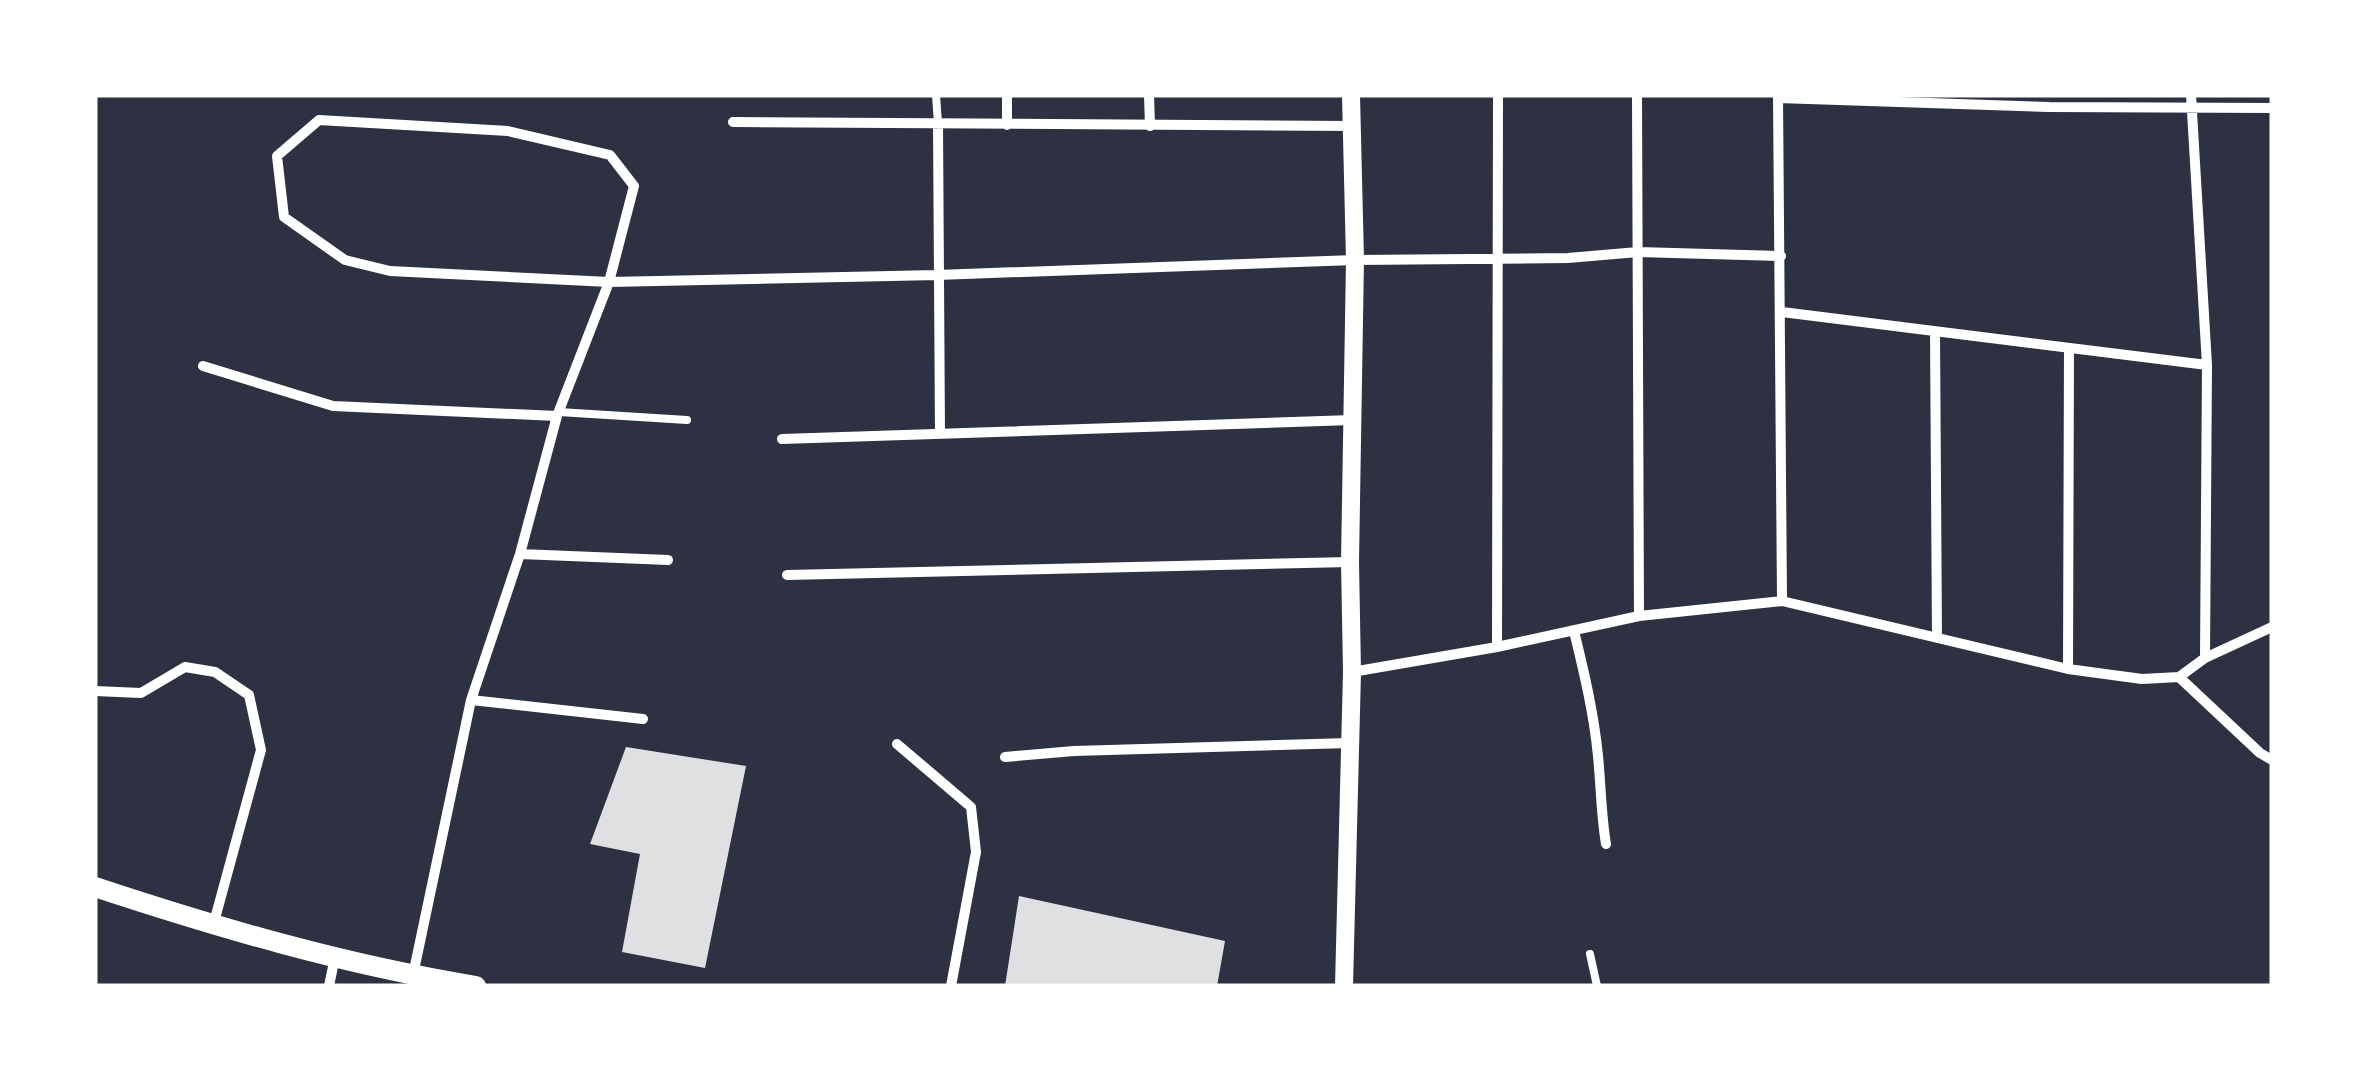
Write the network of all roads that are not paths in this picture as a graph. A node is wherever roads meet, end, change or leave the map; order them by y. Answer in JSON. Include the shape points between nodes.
{"nodes":[{"id":1,"x":936,"y":95,"type":"edge"},
{"id":2,"x":1007,"y":95,"type":"edge"},
{"id":3,"x":1150,"y":95,"type":"edge"},
{"id":4,"x":1351,"y":95,"type":"edge"},
{"id":5,"x":1498,"y":95,"type":"edge"},
{"id":6,"x":1637,"y":95,"type":"edge"},
{"id":7,"x":2191,"y":95,"type":"edge"},
{"id":8,"x":1778,"y":97,"type":"edge"},
{"id":9,"x":1911,"y":99,"type":"edge"},
{"id":10,"x":2049,"y":101,"type":"edge"},
{"id":11,"x":2190,"y":108,"type":"junction"},
{"id":12,"x":2272,"y":108,"type":"edge"},
{"id":13,"x":733,"y":122,"type":"dead end"},
{"id":14,"x":938,"y":124,"type":"junction"},
{"id":15,"x":1008,"y":125,"type":"junction"},
{"id":16,"x":1150,"y":126,"type":"junction"},
{"id":17,"x":1352,"y":126,"type":"junction"},
{"id":18,"x":1638,"y":252,"type":"junction"},
{"id":19,"x":1781,"y":256,"type":"junction"},
{"id":20,"x":1498,"y":258,"type":"junction"},
{"id":21,"x":1355,"y":260,"type":"junction"},
{"id":22,"x":936,"y":275,"type":"junction"},
{"id":23,"x":609,"y":282,"type":"junction"},
{"id":24,"x":1782,"y":312,"type":"junction"},
{"id":25,"x":1935,"y":332,"type":"junction"},
{"id":26,"x":2069,"y":348,"type":"junction"},
{"id":27,"x":2206,"y":365,"type":"junction"},
{"id":28,"x":203,"y":366,"type":"dead end"},
{"id":29,"x":558,"y":414,"type":"junction"},
{"id":30,"x":688,"y":420,"type":"dead end"},
{"id":31,"x":1352,"y":420,"type":"junction"},
{"id":32,"x":940,"y":434,"type":"junction"},
{"id":33,"x":782,"y":439,"type":"dead end"},
{"id":34,"x":520,"y":554,"type":"junction"},
{"id":35,"x":668,"y":560,"type":"dead end"},
{"id":36,"x":1350,"y":562,"type":"junction"},
{"id":37,"x":787,"y":576,"type":"dead end"},
{"id":38,"x":1782,"y":601,"type":"junction"},
{"id":39,"x":1639,"y":616,"type":"junction"},
{"id":40,"x":2272,"y":627,"type":"edge"},
{"id":41,"x":1574,"y":631,"type":"junction"},
{"id":42,"x":1937,"y":638,"type":"junction"},
{"id":43,"x":1496,"y":647,"type":"junction"},
{"id":44,"x":2204,"y":658,"type":"junction"},
{"id":45,"x":2068,"y":669,"type":"junction"},
{"id":46,"x":1352,"y":672,"type":"junction"},
{"id":47,"x":2179,"y":677,"type":"junction"},
{"id":48,"x":95,"y":691,"type":"edge"},
{"id":49,"x":470,"y":700,"type":"junction"},
{"id":50,"x":643,"y":719,"type":"dead end"},
{"id":51,"x":1349,"y":743,"type":"junction"},
{"id":52,"x":897,"y":744,"type":"dead end"},
{"id":53,"x":1005,"y":757,"type":"dead end"},
{"id":54,"x":2272,"y":760,"type":"edge"},
{"id":55,"x":1606,"y":844,"type":"dead end"},
{"id":56,"x":95,"y":888,"type":"edge"},
{"id":57,"x":213,"y":926,"type":"junction"},
{"id":58,"x":1590,"y":954,"type":"dead end"},
{"id":59,"x":336,"y":956,"type":"junction"},
{"id":60,"x":413,"y":976,"type":"junction"},
{"id":61,"x":329,"y":986,"type":"edge"},
{"id":62,"x":476,"y":986,"type":"edge"},
{"id":63,"x":952,"y":986,"type":"edge"},
{"id":64,"x":1344,"y":986,"type":"edge"},
{"id":65,"x":1596,"y":986,"type":"edge"}],
"edges":[{"from":1,"to":14,"type":"lane"},
{"from":2,"to":15,"type":"street"},
{"from":3,"to":16,"type":"street"},
{"from":4,"to":17,"type":"street"},
{"from":5,"to":20,"type":"street"},
{"from":6,"to":18,"type":"street"},
{"from":7,"to":11,"type":"street"},
{"from":8,"to":9,"type":"street"},
{"from":8,"to":19,"type":"street"},
{"from":9,"to":10,"type":"street"},
{"from":10,"to":11,"type":"street"},
{"from":11,"to":12,"type":"street"},
{"from":11,"to":27,"type":"street"},
{"from":13,"to":14,"type":"street"},
{"from":14,"to":15,"type":"street"},
{"from":14,"to":22,"type":"street"},
{"from":15,"to":16,"type":"street"},
{"from":16,"to":17,"type":"street"},
{"from":17,"to":21,"type":"street"},
{"from":18,"to":19,"type":"street"},
{"from":18,"to":20,"type":"street"},
{"from":18,"to":39,"type":"street"},
{"from":19,"to":24,"type":"street"},
{"from":20,"to":21,"type":"street"},
{"from":20,"to":43,"type":"street"},
{"from":21,"to":22,"type":"street"},
{"from":21,"to":31,"type":"street"},
{"from":22,"to":23,"type":"street"},
{"from":22,"to":32,"type":"street"},
{"from":23,"to":23,"type":"street","via":[[390,271],[345,260],[284,217],[277,156],[319,120],[508,131],[610,155],[634,186]]},
{"from":23,"to":29,"type":"street"},
{"from":24,"to":25,"type":"street"},
{"from":24,"to":38,"type":"street"},
{"from":25,"to":26,"type":"street"},
{"from":25,"to":42,"type":"street"},
{"from":26,"to":27,"type":"street"},
{"from":26,"to":45,"type":"street"},
{"from":27,"to":44,"type":"street"},
{"from":28,"to":29,"type":"street","via":[[332,406]]},
{"from":29,"to":30,"type":"lane"},
{"from":29,"to":34,"type":"street"},
{"from":31,"to":32,"type":"street"},
{"from":31,"to":36,"type":"street"},
{"from":32,"to":33,"type":"street"},
{"from":34,"to":35,"type":"street"},
{"from":34,"to":49,"type":"street"},
{"from":36,"to":37,"type":"street"},
{"from":36,"to":46,"type":"street"},
{"from":38,"to":39,"type":"street"},
{"from":38,"to":42,"type":"street"},
{"from":39,"to":41,"type":"street"},
{"from":40,"to":44,"type":"street"},
{"from":41,"to":43,"type":"street"},
{"from":41,"to":55,"type":"street","via":[[1590,697]]},
{"from":42,"to":45,"type":"street"},
{"from":43,"to":46,"type":"street"},
{"from":44,"to":47,"type":"street"},
{"from":45,"to":47,"type":"street"},
{"from":46,"to":51,"type":"street"},
{"from":47,"to":54,"type":"street"},
{"from":48,"to":57,"type":"street","via":[[141,692],[185,666],[215,672],[249,695],[262,750]]},
{"from":49,"to":50,"type":"street"},
{"from":49,"to":60,"type":"street"},
{"from":51,"to":53,"type":"street"},
{"from":51,"to":64,"type":"street"},
{"from":52,"to":63,"type":"street","via":[[971,807],[976,852]]},
{"from":56,"to":57,"type":"main road"},
{"from":57,"to":59,"type":"main road"},
{"from":58,"to":65,"type":"lane"},
{"from":59,"to":60,"type":"main road"},
{"from":59,"to":61,"type":"street"},
{"from":60,"to":62,"type":"main road"}]}
